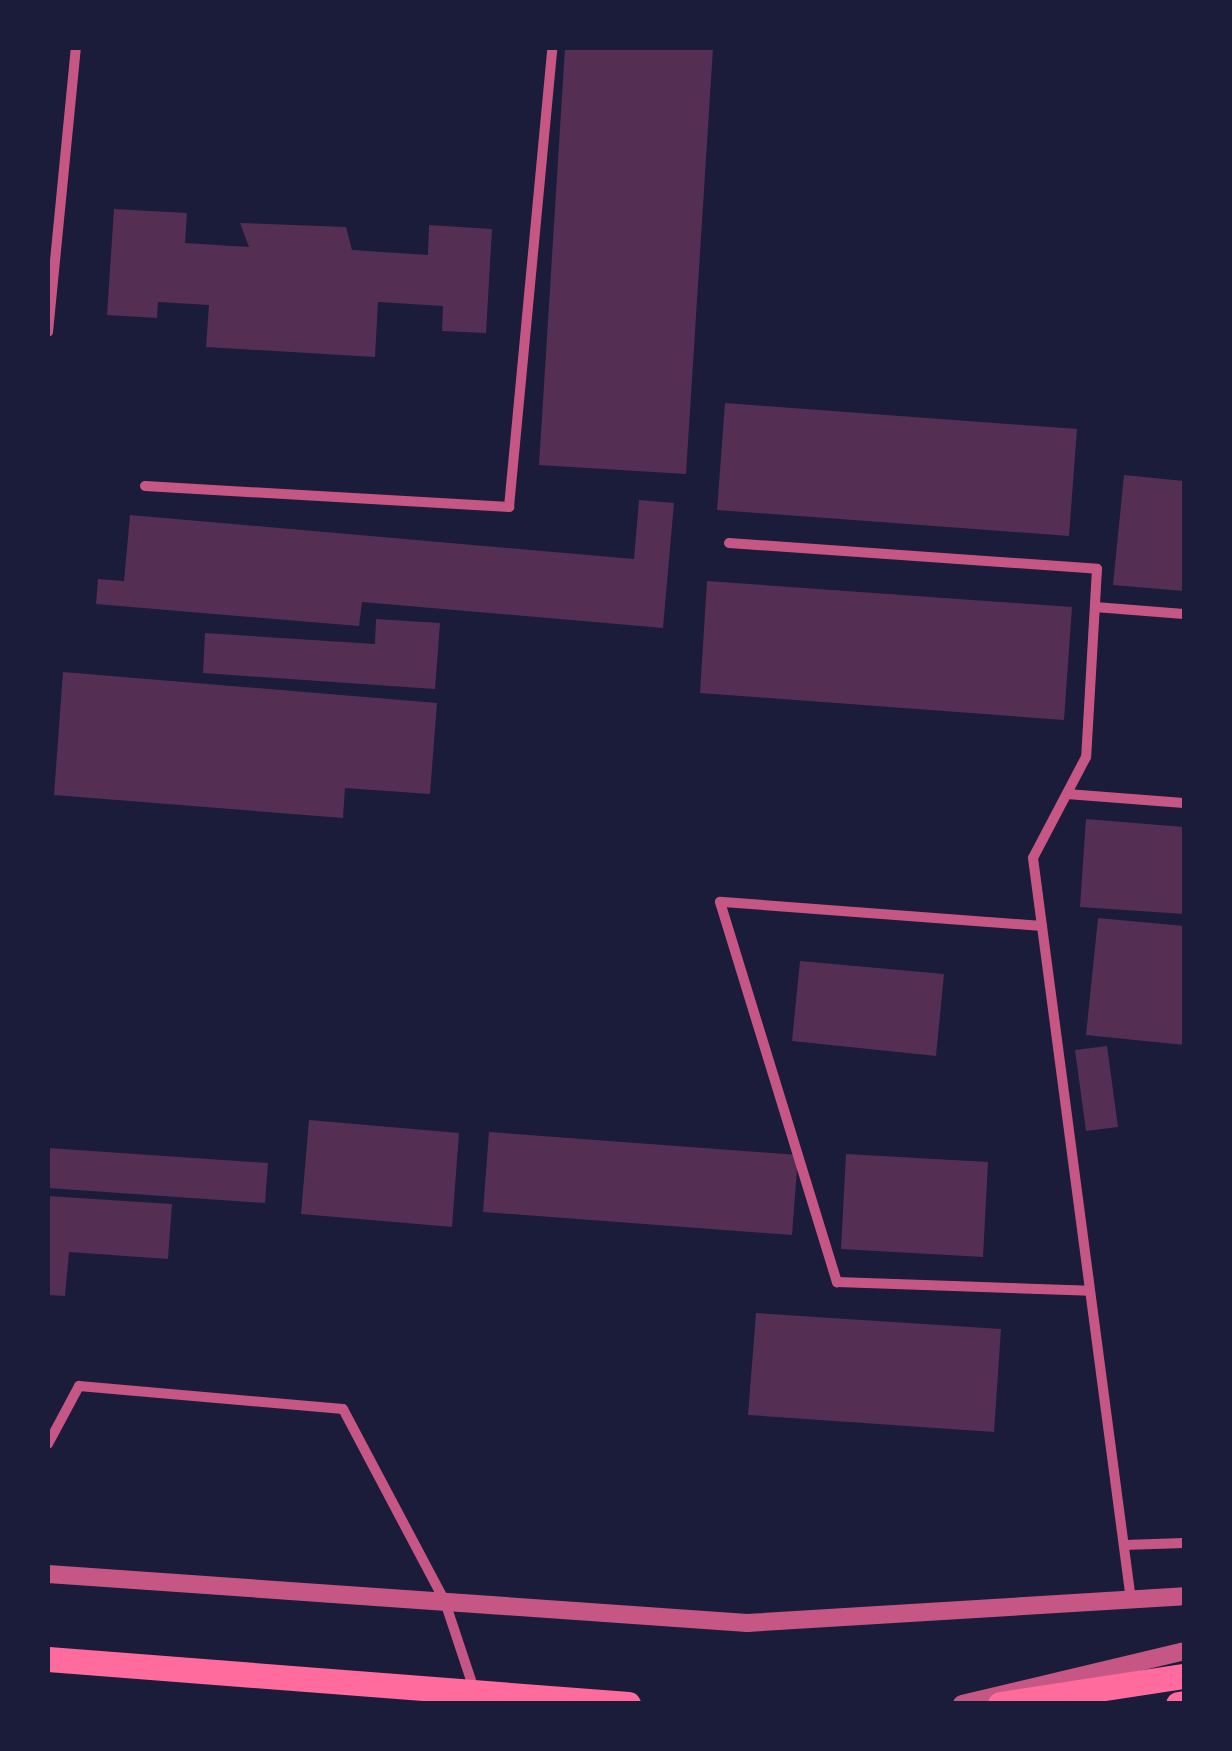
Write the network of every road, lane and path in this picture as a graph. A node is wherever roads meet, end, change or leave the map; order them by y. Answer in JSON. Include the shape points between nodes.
{"nodes":[{"id":1,"x":76,"y":48,"type":"edge"},
{"id":2,"x":552,"y":48,"type":"edge"},
{"id":3,"x":48,"y":332,"type":"edge"},
{"id":4,"x":144,"y":486,"type":"dead end"},
{"id":5,"x":728,"y":543,"type":"dead end"},
{"id":6,"x":1095,"y":608,"type":"junction"},
{"id":7,"x":1184,"y":614,"type":"edge"},
{"id":8,"x":1067,"y":794,"type":"junction"},
{"id":9,"x":1184,"y":802,"type":"edge"},
{"id":10,"x":1042,"y":926,"type":"junction"},
{"id":11,"x":1090,"y":1291,"type":"junction"},
{"id":12,"x":48,"y":1444,"type":"edge"},
{"id":13,"x":1184,"y":1543,"type":"edge"},
{"id":14,"x":1124,"y":1546,"type":"junction"},
{"id":15,"x":48,"y":1574,"type":"edge"},
{"id":16,"x":1184,"y":1596,"type":"edge"},
{"id":17,"x":1131,"y":1600,"type":"junction"},
{"id":18,"x":446,"y":1602,"type":"junction"},
{"id":19,"x":1184,"y":1651,"type":"edge"},
{"id":20,"x":48,"y":1659,"type":"edge"},
{"id":21,"x":1184,"y":1676,"type":"edge"},
{"id":22,"x":474,"y":1688,"type":"junction"},
{"id":23,"x":628,"y":1704,"type":"edge"},
{"id":24,"x":962,"y":1704,"type":"edge"},
{"id":25,"x":1000,"y":1704,"type":"edge"}],
"edges":[{"from":1,"to":3,"type":"street"},
{"from":2,"to":4,"type":"street","via":[[510,507]]},
{"from":5,"to":6,"type":"street","via":[[1097,569]]},
{"from":6,"to":7,"type":"street"},
{"from":6,"to":8,"type":"street","via":[[1086,758]]},
{"from":8,"to":9,"type":"street"},
{"from":8,"to":10,"type":"street","via":[[1034,858]]},
{"from":10,"to":11,"type":"street"},
{"from":10,"to":11,"type":"street","via":[[720,902],[837,1282]]},
{"from":11,"to":14,"type":"street"},
{"from":12,"to":18,"type":"street","via":[[79,1386],[343,1409]]},
{"from":13,"to":14,"type":"street"},
{"from":14,"to":17,"type":"street"},
{"from":15,"to":18,"type":"street"},
{"from":16,"to":17,"type":"street"},
{"from":17,"to":18,"type":"street","via":[[747,1623]]},
{"from":18,"to":22,"type":"street"},
{"from":19,"to":24,"type":"street"},
{"from":20,"to":22,"type":"main road"},
{"from":21,"to":25,"type":"main road"},
{"from":22,"to":23,"type":"main road"}]}
